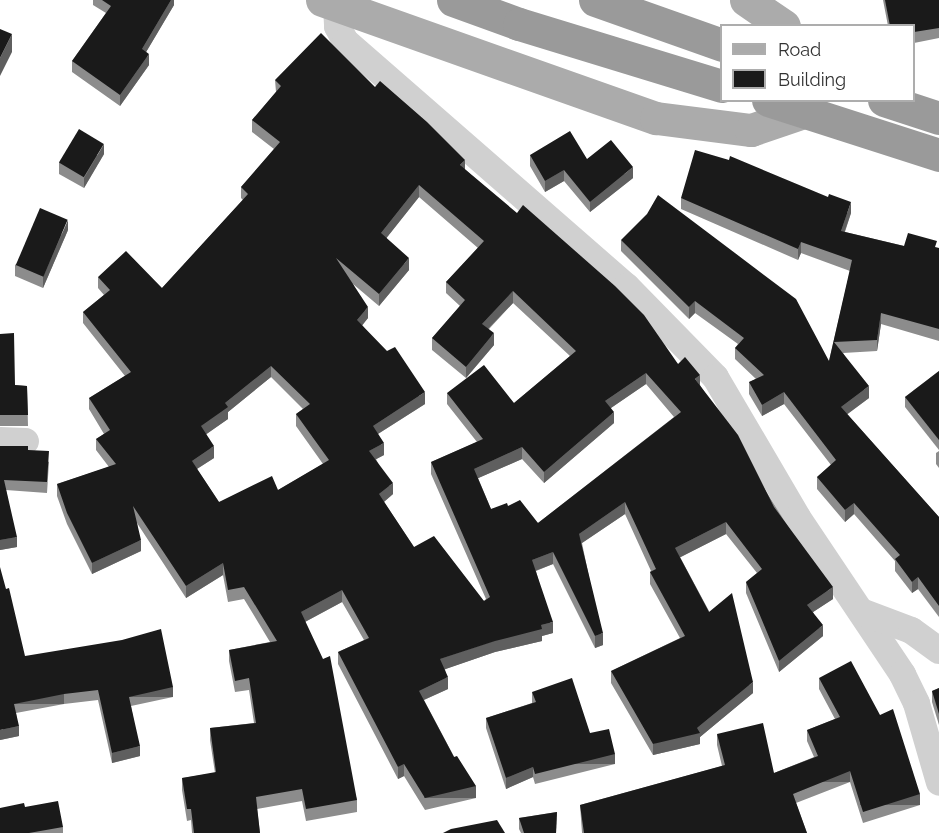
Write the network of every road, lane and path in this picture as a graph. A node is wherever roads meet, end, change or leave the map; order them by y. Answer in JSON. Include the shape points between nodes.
{"nodes":[{"id":1,"x":453,"y":0,"type":"edge"},
{"id":2,"x":595,"y":0,"type":"edge"},
{"id":3,"x":746,"y":0,"type":"edge"},
{"id":4,"x":329,"y":3,"type":"edge"},
{"id":5,"x":781,"y":24,"type":"edge"},
{"id":6,"x":720,"y":44,"type":"edge"},
{"id":7,"x":720,"y":85,"type":"edge"},
{"id":8,"x":774,"y":102,"type":"edge"},
{"id":9,"x":890,"y":102,"type":"edge"},
{"id":10,"x":804,"y":112,"type":"junction"},
{"id":11,"x":939,"y":118,"type":"edge"},
{"id":12,"x":939,"y":155,"type":"edge"},
{"id":13,"x":863,"y":612,"type":"junction"},
{"id":14,"x":939,"y":650,"type":"edge"},
{"id":15,"x":939,"y":782,"type":"edge"}],
"edges":[{"from":1,"to":7,"type":"highway"},
{"from":2,"to":6,"type":"highway"},
{"from":3,"to":5,"type":"main road"},
{"from":4,"to":10,"type":"main road","via":[[656,118],[751,130]]},
{"from":4,"to":13,"type":"street","via":[[345,41],[626,286],[715,377],[797,516]]},
{"from":8,"to":10,"type":"highway"},
{"from":9,"to":11,"type":"highway"},
{"from":10,"to":12,"type":"highway"},
{"from":13,"to":14,"type":"street","via":[[911,630]]},
{"from":13,"to":15,"type":"street","via":[[916,703]]}]}
